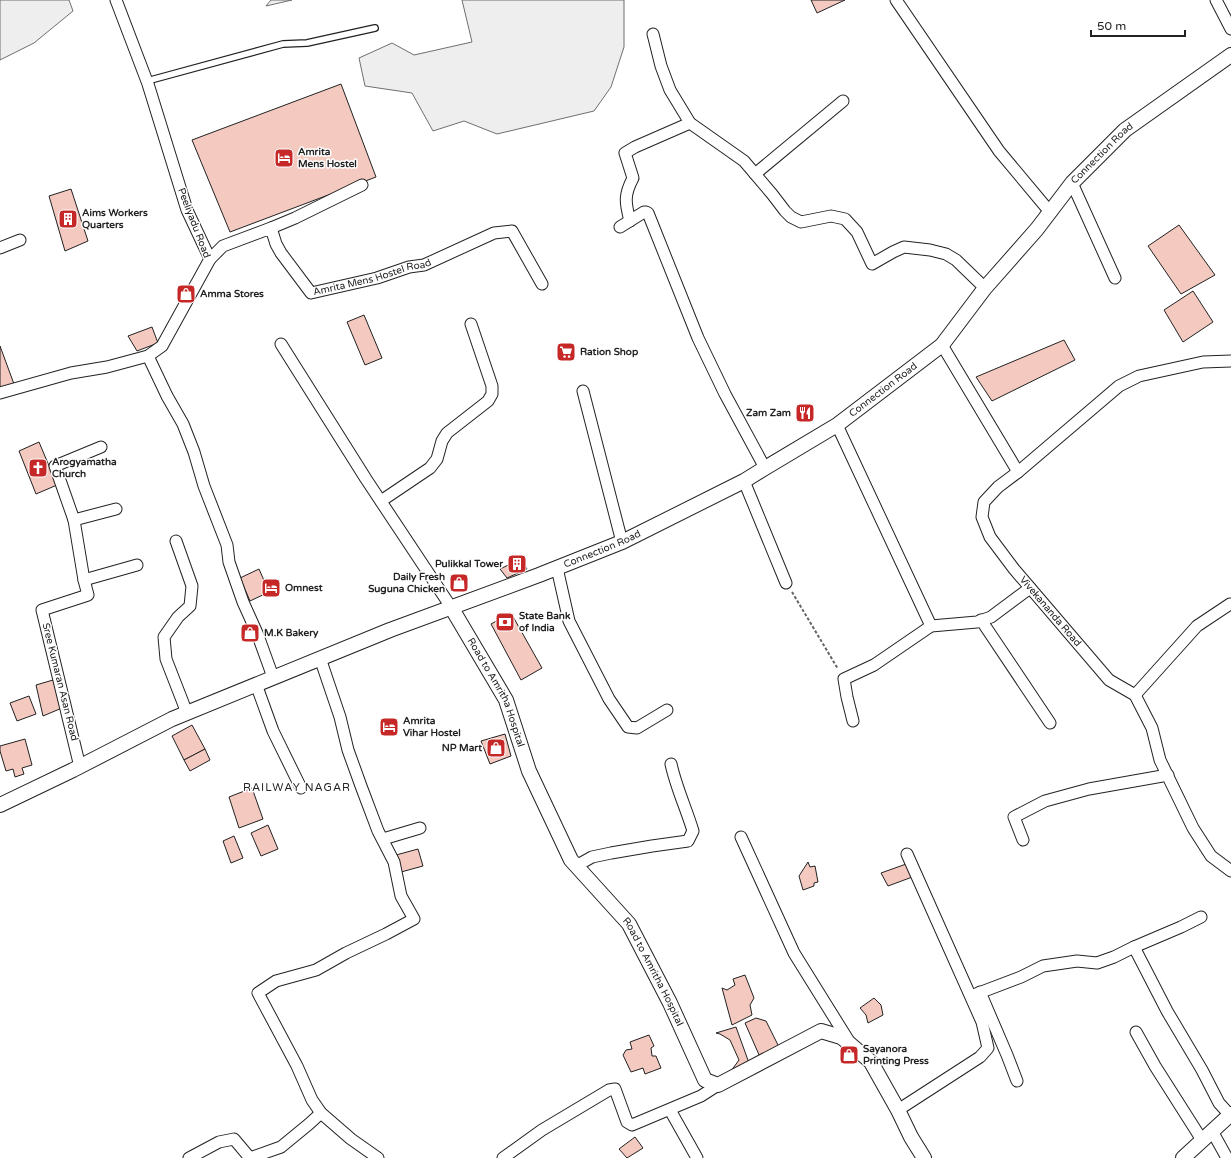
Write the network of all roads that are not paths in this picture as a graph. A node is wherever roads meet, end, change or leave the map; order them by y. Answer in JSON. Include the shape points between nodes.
{"nodes":[{"id":1,"x":116,"y":0,"type":"edge"},
{"id":2,"x":896,"y":0,"type":"edge"},
{"id":3,"x":1216,"y":0,"type":"edge"},
{"id":4,"x":375,"y":28,"type":"dead end"},
{"id":5,"x":1231,"y":29,"type":"edge"},
{"id":6,"x":653,"y":34,"type":"dead end"},
{"id":7,"x":1231,"y":55,"type":"edge"},
{"id":8,"x":147,"y":81,"type":"junction"},
{"id":9,"x":843,"y":101,"type":"dead end"},
{"id":10,"x":690,"y":123,"type":"junction"},
{"id":11,"x":755,"y":174,"type":"junction"},
{"id":12,"x":1072,"y":183,"type":"junction"},
{"id":13,"x":362,"y":185,"type":"dead end"},
{"id":14,"x":1050,"y":212,"type":"junction"},
{"id":15,"x":630,"y":221,"type":"junction"},
{"id":16,"x":620,"y":227,"type":"dead end"},
{"id":17,"x":270,"y":228,"type":"junction"},
{"id":18,"x":20,"y":240,"type":"dead end"},
{"id":19,"x":0,"y":248,"type":"edge"},
{"id":20,"x":210,"y":259,"type":"junction"},
{"id":21,"x":1115,"y":278,"type":"dead end"},
{"id":22,"x":542,"y":284,"type":"dead end"},
{"id":23,"x":985,"y":288,"type":"junction"},
{"id":24,"x":471,"y":324,"type":"dead end"},
{"id":25,"x":281,"y":344,"type":"dead end"},
{"id":26,"x":942,"y":345,"type":"junction"},
{"id":27,"x":148,"y":356,"type":"junction"},
{"id":28,"x":1231,"y":361,"type":"edge"},
{"id":29,"x":583,"y":391,"type":"dead end"},
{"id":30,"x":0,"y":393,"type":"edge"},
{"id":31,"x":837,"y":425,"type":"junction"},
{"id":32,"x":101,"y":447,"type":"dead end"},
{"id":33,"x":765,"y":468,"type":"junction"},
{"id":34,"x":1018,"y":472,"type":"junction"},
{"id":35,"x":744,"y":481,"type":"junction"},
{"id":36,"x":381,"y":501,"type":"junction"},
{"id":37,"x":116,"y":509,"type":"dead end"},
{"id":38,"x":74,"y":520,"type":"junction"},
{"id":39,"x":176,"y":541,"type":"dead end"},
{"id":40,"x":622,"y":542,"type":"junction"},
{"id":41,"x":137,"y":565,"type":"dead end"},
{"id":42,"x":557,"y":568,"type":"junction"},
{"id":43,"x":84,"y":580,"type":"junction"},
{"id":44,"x":786,"y":583,"type":"road end"},
{"id":45,"x":1030,"y":588,"type":"junction"},
{"id":46,"x":1230,"y":604,"type":"dead end"},
{"id":47,"x":451,"y":607,"type":"junction"},
{"id":48,"x":981,"y":620,"type":"junction"},
{"id":49,"x":930,"y":626,"type":"junction"},
{"id":50,"x":320,"y":658,"type":"junction"},
{"id":51,"x":273,"y":678,"type":"junction"},
{"id":52,"x":256,"y":684,"type":"junction"},
{"id":53,"x":1135,"y":695,"type":"junction"},
{"id":54,"x":667,"y":710,"type":"dead end"},
{"id":55,"x":187,"y":713,"type":"junction"},
{"id":56,"x":853,"y":721,"type":"dead end"},
{"id":57,"x":1050,"y":723,"type":"dead end"},
{"id":58,"x":671,"y":764,"type":"dead end"},
{"id":59,"x":80,"y":767,"type":"junction"},
{"id":60,"x":1168,"y":775,"type":"junction"},
{"id":61,"x":300,"y":788,"type":"dead end"},
{"id":62,"x":0,"y":804,"type":"edge"},
{"id":63,"x":420,"y":828,"type":"dead end"},
{"id":64,"x":741,"y":837,"type":"dead end"},
{"id":65,"x":383,"y":839,"type":"junction"},
{"id":66,"x":1023,"y":840,"type":"dead end"},
{"id":67,"x":907,"y":854,"type":"dead end"},
{"id":68,"x":576,"y":866,"type":"junction"},
{"id":69,"x":1231,"y":871,"type":"edge"},
{"id":70,"x":1201,"y":917,"type":"dead end"},
{"id":71,"x":1134,"y":947,"type":"junction"},
{"id":72,"x":976,"y":994,"type":"junction"},
{"id":73,"x":1136,"y":1032,"type":"dead end"},
{"id":74,"x":850,"y":1044,"type":"junction"},
{"id":75,"x":1017,"y":1081,"type":"dead end"},
{"id":76,"x":718,"y":1085,"type":"junction"},
{"id":77,"x":670,"y":1110,"type":"junction"},
{"id":78,"x":898,"y":1110,"type":"junction"},
{"id":79,"x":321,"y":1113,"type":"junction"},
{"id":80,"x":1230,"y":1115,"type":"edge"},
{"id":81,"x":1207,"y":1136,"type":"junction"},
{"id":82,"x":189,"y":1158,"type":"edge"},
{"id":83,"x":250,"y":1158,"type":"edge"},
{"id":84,"x":378,"y":1158,"type":"edge"},
{"id":85,"x":503,"y":1158,"type":"edge"},
{"id":86,"x":697,"y":1158,"type":"edge"},
{"id":87,"x":924,"y":1158,"type":"edge"},
{"id":88,"x":1183,"y":1158,"type":"edge"},
{"id":89,"x":1227,"y":1158,"type":"edge"}],
"edges":[{"from":1,"to":8,"type":"street","name":"Peeliyadu Road"},
{"from":2,"to":14,"type":"street","via":[[998,151]]},
{"from":3,"to":5,"type":"street"},
{"from":4,"to":8,"type":"lane","via":[[307,43],[283,44]]},
{"from":6,"to":10,"type":"street","via":[[670,90]]},
{"from":7,"to":12,"type":"street","name":"Connection Road","via":[[1125,130]]},
{"from":8,"to":20,"type":"street","name":"Peeliyadu Road","via":[[187,210]]},
{"from":9,"to":11,"type":"street"},
{"from":10,"to":11,"type":"street","via":[[744,162]]},
{"from":10,"to":15,"type":"street","via":[[625,153],[633,178],[627,189],[626,205]]},
{"from":11,"to":23,"type":"street","via":[[785,211],[801,222],[831,216],[845,219],[857,232],[872,264],[904,247],[930,250],[946,254],[956,260]]},
{"from":12,"to":14,"type":"street","name":"Connection Road"},
{"from":12,"to":21,"type":"street"},
{"from":13,"to":17,"type":"street"},
{"from":14,"to":23,"type":"street","name":"Connection Road"},
{"from":15,"to":16,"type":"street"},
{"from":15,"to":33,"type":"street","via":[[644,212],[648,213],[698,338]]},
{"from":17,"to":20,"type":"street","via":[[223,246]]},
{"from":17,"to":22,"type":"street","name":"Amrita Mens Hostel Road","via":[[278,249],[311,293],[424,265],[494,233],[512,231]]},
{"from":18,"to":19,"type":"street"},
{"from":20,"to":27,"type":"street","name":"Peeliyadu Road","via":[[162,346]]},
{"from":23,"to":26,"type":"street","name":"Connection Road"},
{"from":24,"to":36,"type":"street","via":[[492,386],[492,394],[488,401],[447,433],[437,460],[430,468]]},
{"from":25,"to":36,"type":"street"},
{"from":26,"to":31,"type":"street","name":"Connection Road"},
{"from":26,"to":34,"type":"street"},
{"from":27,"to":30,"type":"street","name":"Peeliyadu Road"},
{"from":27,"to":51,"type":"street","via":[[183,424],[194,452],[204,486],[228,545],[229,562]]},
{"from":28,"to":34,"type":"street","name":"Vivekananda Road","via":[[1203,362],[1139,376],[1119,386]]},
{"from":29,"to":40,"type":"street"},
{"from":31,"to":33,"type":"street","name":"Connection Road"},
{"from":31,"to":49,"type":"street"},
{"from":32,"to":38,"type":"street","name":"Sree Kumaran Asan Road","via":[[55,466]]},
{"from":33,"to":35,"type":"street","name":"Connection Road"},
{"from":34,"to":45,"type":"street","name":"Vivekananda Road","via":[[984,502],[982,517],[990,537]]},
{"from":35,"to":40,"type":"street","name":"Connection Road"},
{"from":35,"to":44,"type":"street"},
{"from":36,"to":47,"type":"street"},
{"from":37,"to":38,"type":"street"},
{"from":38,"to":43,"type":"street","name":"Sree Kumaran Asan Road"},
{"from":39,"to":55,"type":"street","via":[[192,586],[190,606],[178,617],[164,637],[166,659]]},
{"from":40,"to":42,"type":"street","name":"Connection Road"},
{"from":41,"to":43,"type":"street"},
{"from":42,"to":47,"type":"street","name":"Connection Road"},
{"from":42,"to":54,"type":"street","via":[[569,621],[609,699],[628,727],[637,728]]},
{"from":43,"to":59,"type":"street","name":"Sree Kumaran Asan Road","via":[[88,595],[42,610]]},
{"from":45,"to":48,"type":"street","via":[[991,617]]},
{"from":45,"to":53,"type":"street","name":"Vivekananda Road","via":[[1109,680]]},
{"from":46,"to":53,"type":"street","via":[[1197,626]]},
{"from":47,"to":50,"type":"street","name":"Connection Road"},
{"from":47,"to":68,"type":"street","name":"Road to Amritha Hospital","via":[[506,700],[529,771]]},
{"from":48,"to":49,"type":"street"},
{"from":48,"to":57,"type":"street"},
{"from":49,"to":56,"type":"street","via":[[874,665],[844,679]]},
{"from":50,"to":51,"type":"street","name":"Connection Road"},
{"from":50,"to":65,"type":"street","via":[[348,750]]},
{"from":51,"to":52,"type":"street","name":"Connection Road"},
{"from":52,"to":55,"type":"street","name":"Connection Road"},
{"from":52,"to":61,"type":"street","via":[[273,731]]},
{"from":53,"to":60,"type":"street","via":[[1152,728],[1160,760]]},
{"from":55,"to":59,"type":"street","name":"Connection Road"},
{"from":58,"to":68,"type":"street","via":[[693,831],[688,841],[611,853]]},
{"from":59,"to":62,"type":"street","name":"Connection Road"},
{"from":60,"to":66,"type":"street","via":[[1089,789],[1046,800],[1014,818]]},
{"from":60,"to":69,"type":"street","via":[[1198,837],[1211,856]]},
{"from":63,"to":65,"type":"street"},
{"from":64,"to":74,"type":"street","via":[[794,953]]},
{"from":65,"to":79,"type":"street","via":[[394,862],[401,896],[414,919],[316,970],[276,981],[258,993]]},
{"from":67,"to":72,"type":"street"},
{"from":68,"to":76,"type":"street","name":"Road to Amritha Hospital","via":[[629,924],[670,1003],[705,1080]]},
{"from":70,"to":71,"type":"street"},
{"from":71,"to":72,"type":"street","via":[[1097,963],[1077,961],[1043,966]]},
{"from":71,"to":80,"type":"street","via":[[1219,1103]]},
{"from":72,"to":75,"type":"street","via":[[1007,1055]]},
{"from":72,"to":78,"type":"street","via":[[988,1048],[980,1057]]},
{"from":73,"to":81,"type":"street","via":[[1155,1066]]},
{"from":74,"to":76,"type":"street","via":[[841,1037],[821,1031]]},
{"from":74,"to":78,"type":"street","via":[[871,1062]]},
{"from":76,"to":77,"type":"street"},
{"from":77,"to":85,"type":"street","via":[[632,1125],[627,1122],[615,1090],[609,1090],[542,1130]]},
{"from":77,"to":86,"type":"street"},
{"from":78,"to":87,"type":"street"},
{"from":79,"to":83,"type":"street","via":[[281,1147]]},
{"from":79,"to":84,"type":"street"},
{"from":80,"to":81,"type":"street"},
{"from":81,"to":88,"type":"street"},
{"from":81,"to":89,"type":"street"},
{"from":82,"to":83,"type":"street","via":[[218,1142],[234,1139]]}]}
